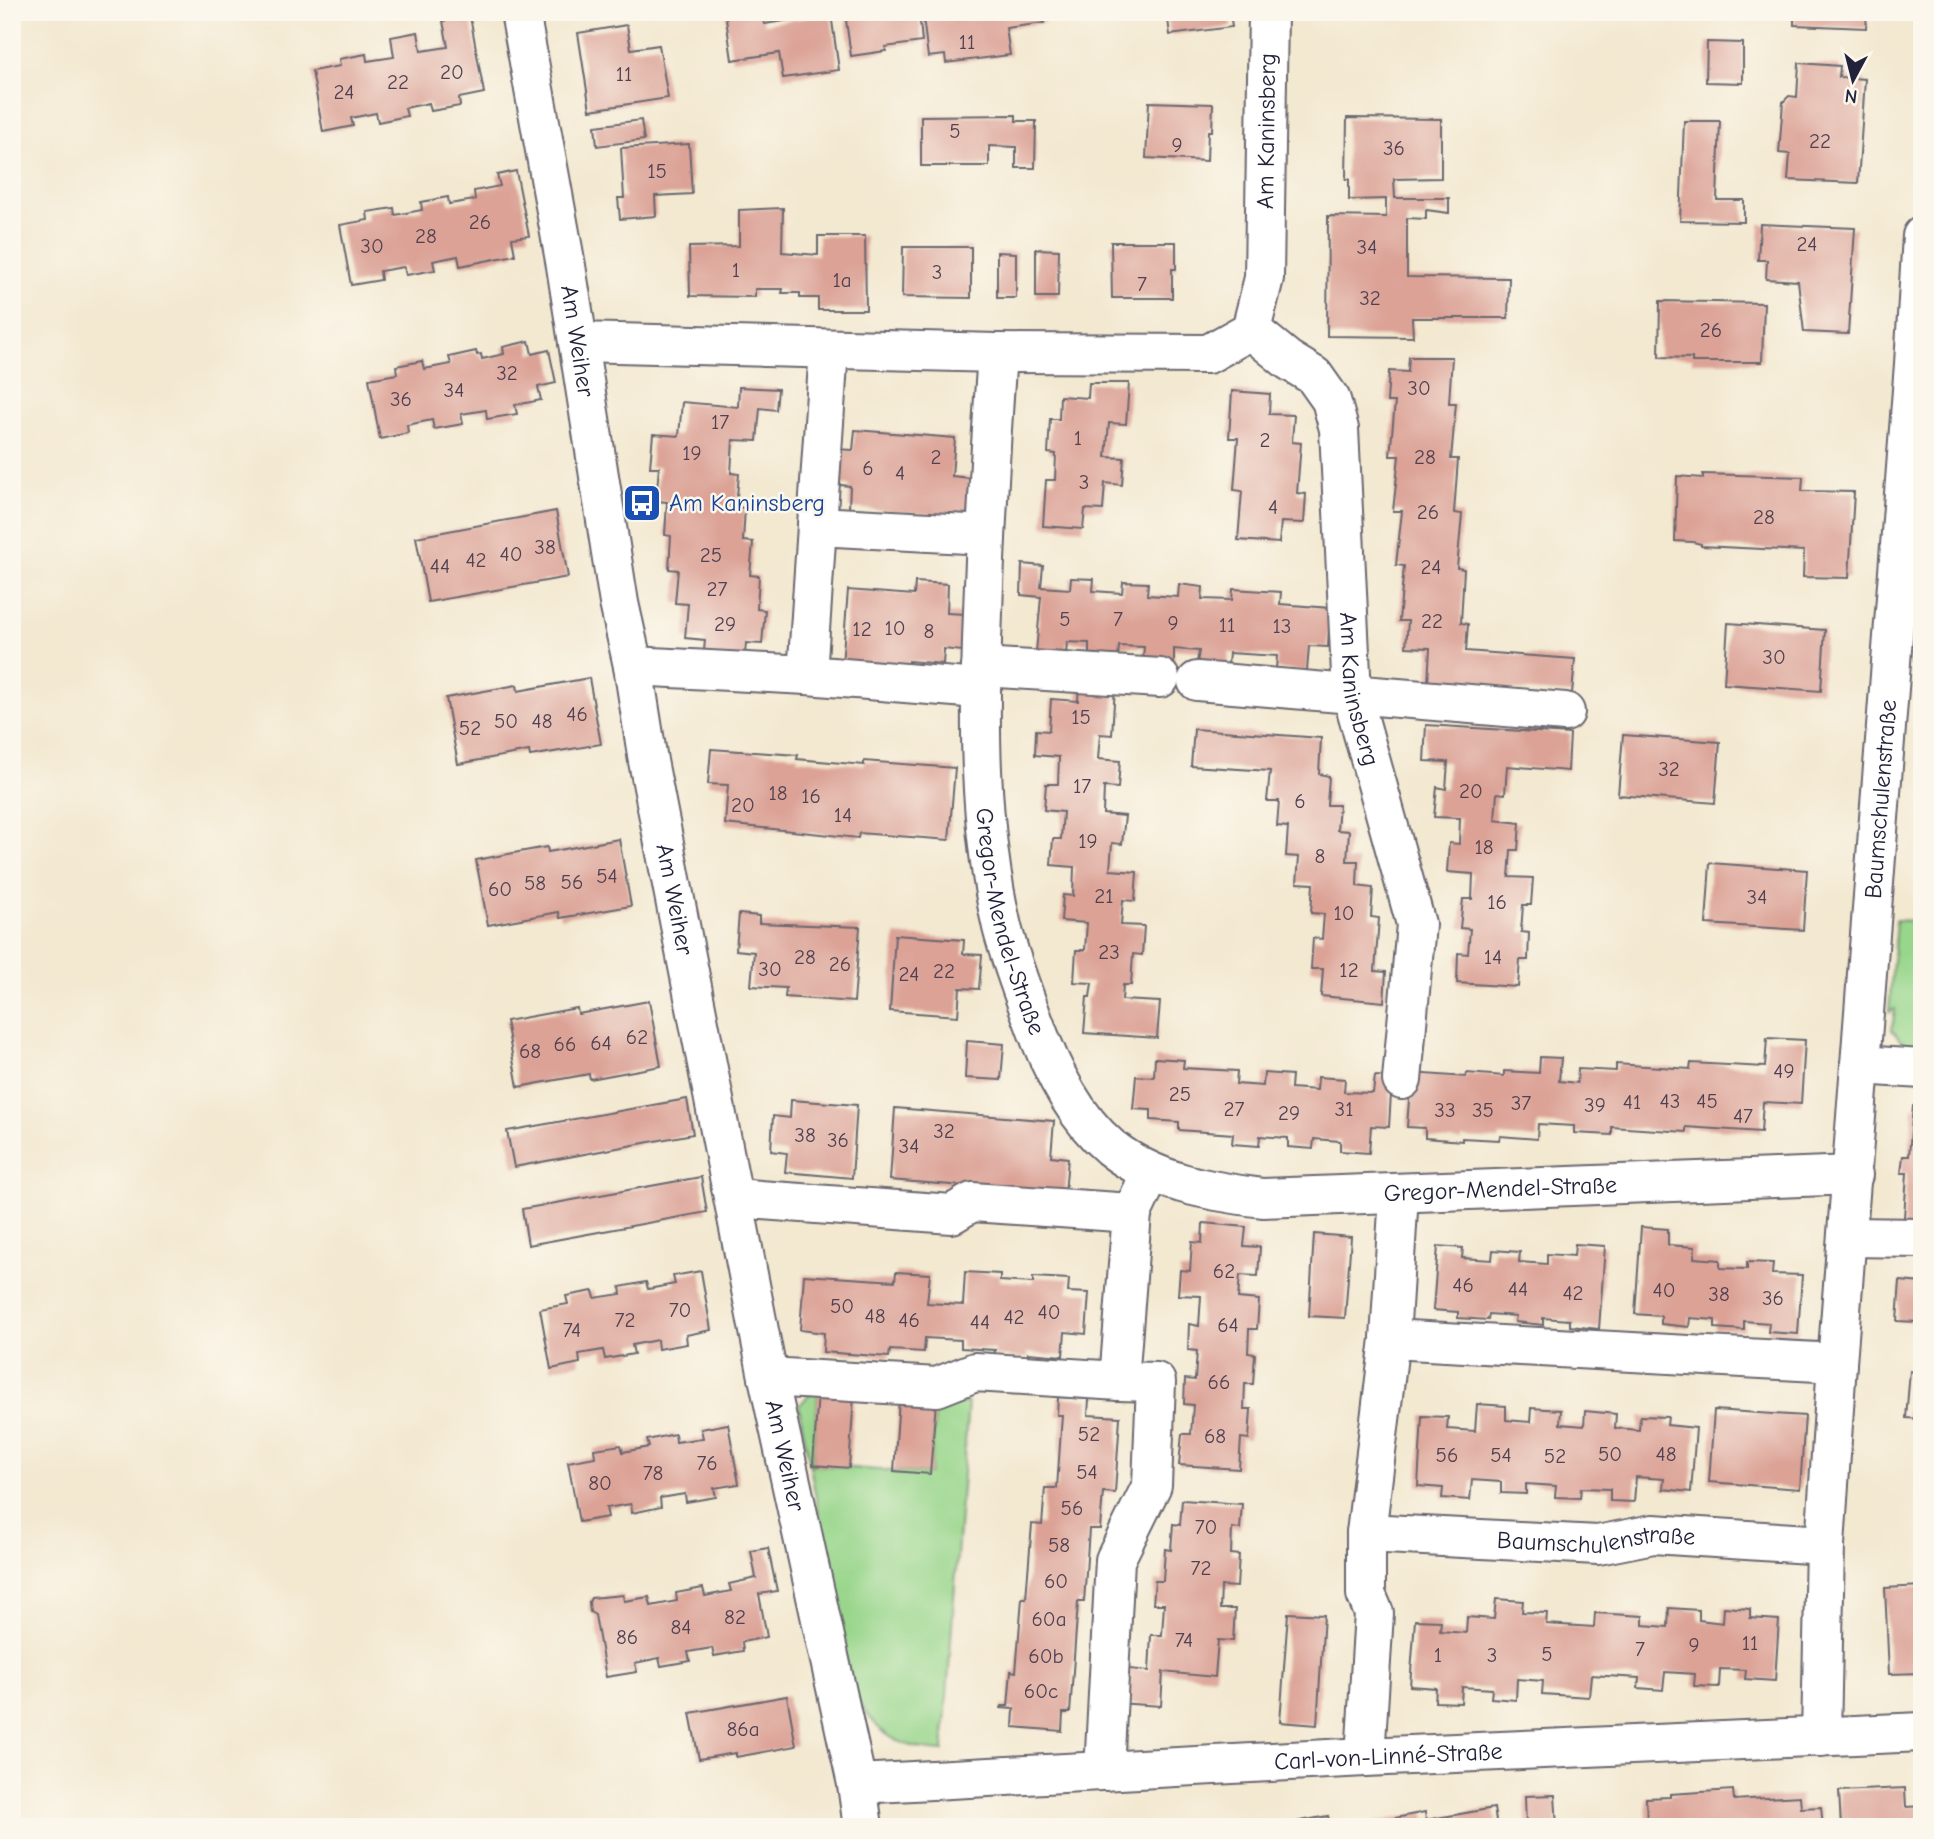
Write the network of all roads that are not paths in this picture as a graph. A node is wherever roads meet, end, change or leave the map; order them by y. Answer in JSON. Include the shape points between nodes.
{"nodes":[{"id":1,"x":520,"y":12,"type":"edge"},
{"id":2,"x":1268,"y":12,"type":"edge"},
{"id":3,"x":1922,"y":236,"type":"edge"},
{"id":4,"x":1251,"y":330,"type":"junction"},
{"id":5,"x":578,"y":342,"type":"junction"},
{"id":6,"x":829,"y":349,"type":"junction"},
{"id":7,"x":997,"y":353,"type":"junction"},
{"id":8,"x":817,"y":526,"type":"junction"},
{"id":9,"x":986,"y":535,"type":"junction"},
{"id":10,"x":633,"y":666,"type":"junction"},
{"id":11,"x":807,"y":675,"type":"junction"},
{"id":12,"x":980,"y":678,"type":"junction"},
{"id":13,"x":1352,"y":694,"type":"junction"},
{"id":14,"x":1565,"y":712,"type":"dead end"},
{"id":15,"x":1860,"y":1065,"type":"junction"},
{"id":16,"x":1922,"y":1069,"type":"edge"},
{"id":17,"x":1402,"y":1080,"type":"dead end"},
{"id":18,"x":1151,"y":1173,"type":"junction"},
{"id":19,"x":1853,"y":1175,"type":"junction"},
{"id":20,"x":1399,"y":1194,"type":"junction"},
{"id":21,"x":734,"y":1198,"type":"junction"},
{"id":22,"x":1132,"y":1213,"type":"junction"},
{"id":23,"x":1848,"y":1237,"type":"junction"},
{"id":24,"x":1922,"y":1238,"type":"edge"},
{"id":25,"x":1390,"y":1339,"type":"junction"},
{"id":26,"x":1837,"y":1363,"type":"junction"},
{"id":27,"x":768,"y":1377,"type":"junction"},
{"id":28,"x":1119,"y":1381,"type":"junction"},
{"id":29,"x":1366,"y":1533,"type":"junction"},
{"id":30,"x":1825,"y":1545,"type":"junction"},
{"id":31,"x":1922,"y":1732,"type":"edge"},
{"id":32,"x":1821,"y":1737,"type":"junction"},
{"id":33,"x":1365,"y":1757,"type":"junction"},
{"id":34,"x":1104,"y":1770,"type":"junction"},
{"id":35,"x":857,"y":1784,"type":"junction"},
{"id":36,"x":863,"y":1827,"type":"edge"}],
"edges":[{"from":1,"to":5,"type":"street","name":"Am Weiher"},
{"from":2,"to":4,"type":"street","name":"Am Kaninsberg","via":[[1264,278]]},
{"from":3,"to":15,"type":"street","name":"Baumschulenstraße"},
{"from":4,"to":7,"type":"street","via":[[1208,355]]},
{"from":4,"to":13,"type":"street","name":"Am Kaninsberg","via":[[1314,376],[1331,400],[1337,419]]},
{"from":5,"to":6,"type":"street"},
{"from":5,"to":10,"type":"street","name":"Am Weiher"},
{"from":6,"to":7,"type":"street"},
{"from":6,"to":8,"type":"street"},
{"from":7,"to":9,"type":"street","name":"Gregor-Mendel-Straße"},
{"from":8,"to":9,"type":"street"},
{"from":8,"to":11,"type":"street"},
{"from":9,"to":12,"type":"street","name":"Gregor-Mendel-Straße"},
{"from":10,"to":11,"type":"street"},
{"from":10,"to":21,"type":"street","name":"Am Weiher"},
{"from":11,"to":12,"type":"street"},
{"from":12,"to":13,"type":"street","via":[[1179,680]]},
{"from":12,"to":18,"type":"street","name":"Gregor-Mendel-Straße","via":[[990,862],[1003,927],[1026,1002],[1057,1077],[1081,1115],[1110,1147]]},
{"from":13,"to":14,"type":"street"},
{"from":13,"to":17,"type":"street","name":"Am Kaninsberg","via":[[1416,924]]},
{"from":15,"to":16,"type":"street"},
{"from":15,"to":19,"type":"street","name":"Baumschulenstraße"},
{"from":18,"to":20,"type":"street","name":"Gregor-Mendel-Straße","via":[[1206,1191],[1263,1198]]},
{"from":18,"to":22,"type":"street"},
{"from":19,"to":20,"type":"street","name":"Gregor-Mendel-Straße"},
{"from":19,"to":23,"type":"street","name":"Baumschulenstraße"},
{"from":20,"to":25,"type":"street"},
{"from":21,"to":22,"type":"street","via":[[952,1214],[972,1202]]},
{"from":21,"to":27,"type":"street","name":"Am Weiher"},
{"from":22,"to":28,"type":"street"},
{"from":23,"to":24,"type":"street"},
{"from":23,"to":26,"type":"street","name":"Baumschulenstraße"},
{"from":25,"to":26,"type":"street"},
{"from":25,"to":29,"type":"street"},
{"from":26,"to":30,"type":"street","name":"Baumschulenstraße"},
{"from":27,"to":28,"type":"street","via":[[937,1387],[975,1372]]},
{"from":27,"to":35,"type":"street","name":"Am Weiher"},
{"from":28,"to":34,"type":"street","via":[[1156,1382],[1152,1485],[1115,1560]]},
{"from":29,"to":30,"type":"street","name":"Baumschulenstraße","via":[[1598,1545],[1653,1534]]},
{"from":29,"to":33,"type":"street","via":[[1366,1594],[1374,1612]]},
{"from":30,"to":32,"type":"street","name":"Baumschulenstraße"},
{"from":31,"to":32,"type":"street","name":"Carl-von-Linné-Straße"},
{"from":32,"to":33,"type":"street","name":"Carl-von-Linné-Straße"},
{"from":33,"to":34,"type":"street","name":"Carl-von-Linné-Straße"},
{"from":34,"to":35,"type":"street","name":"Carl-von-Linné-Straße"},
{"from":35,"to":36,"type":"street","name":"Am Weiher"}]}
